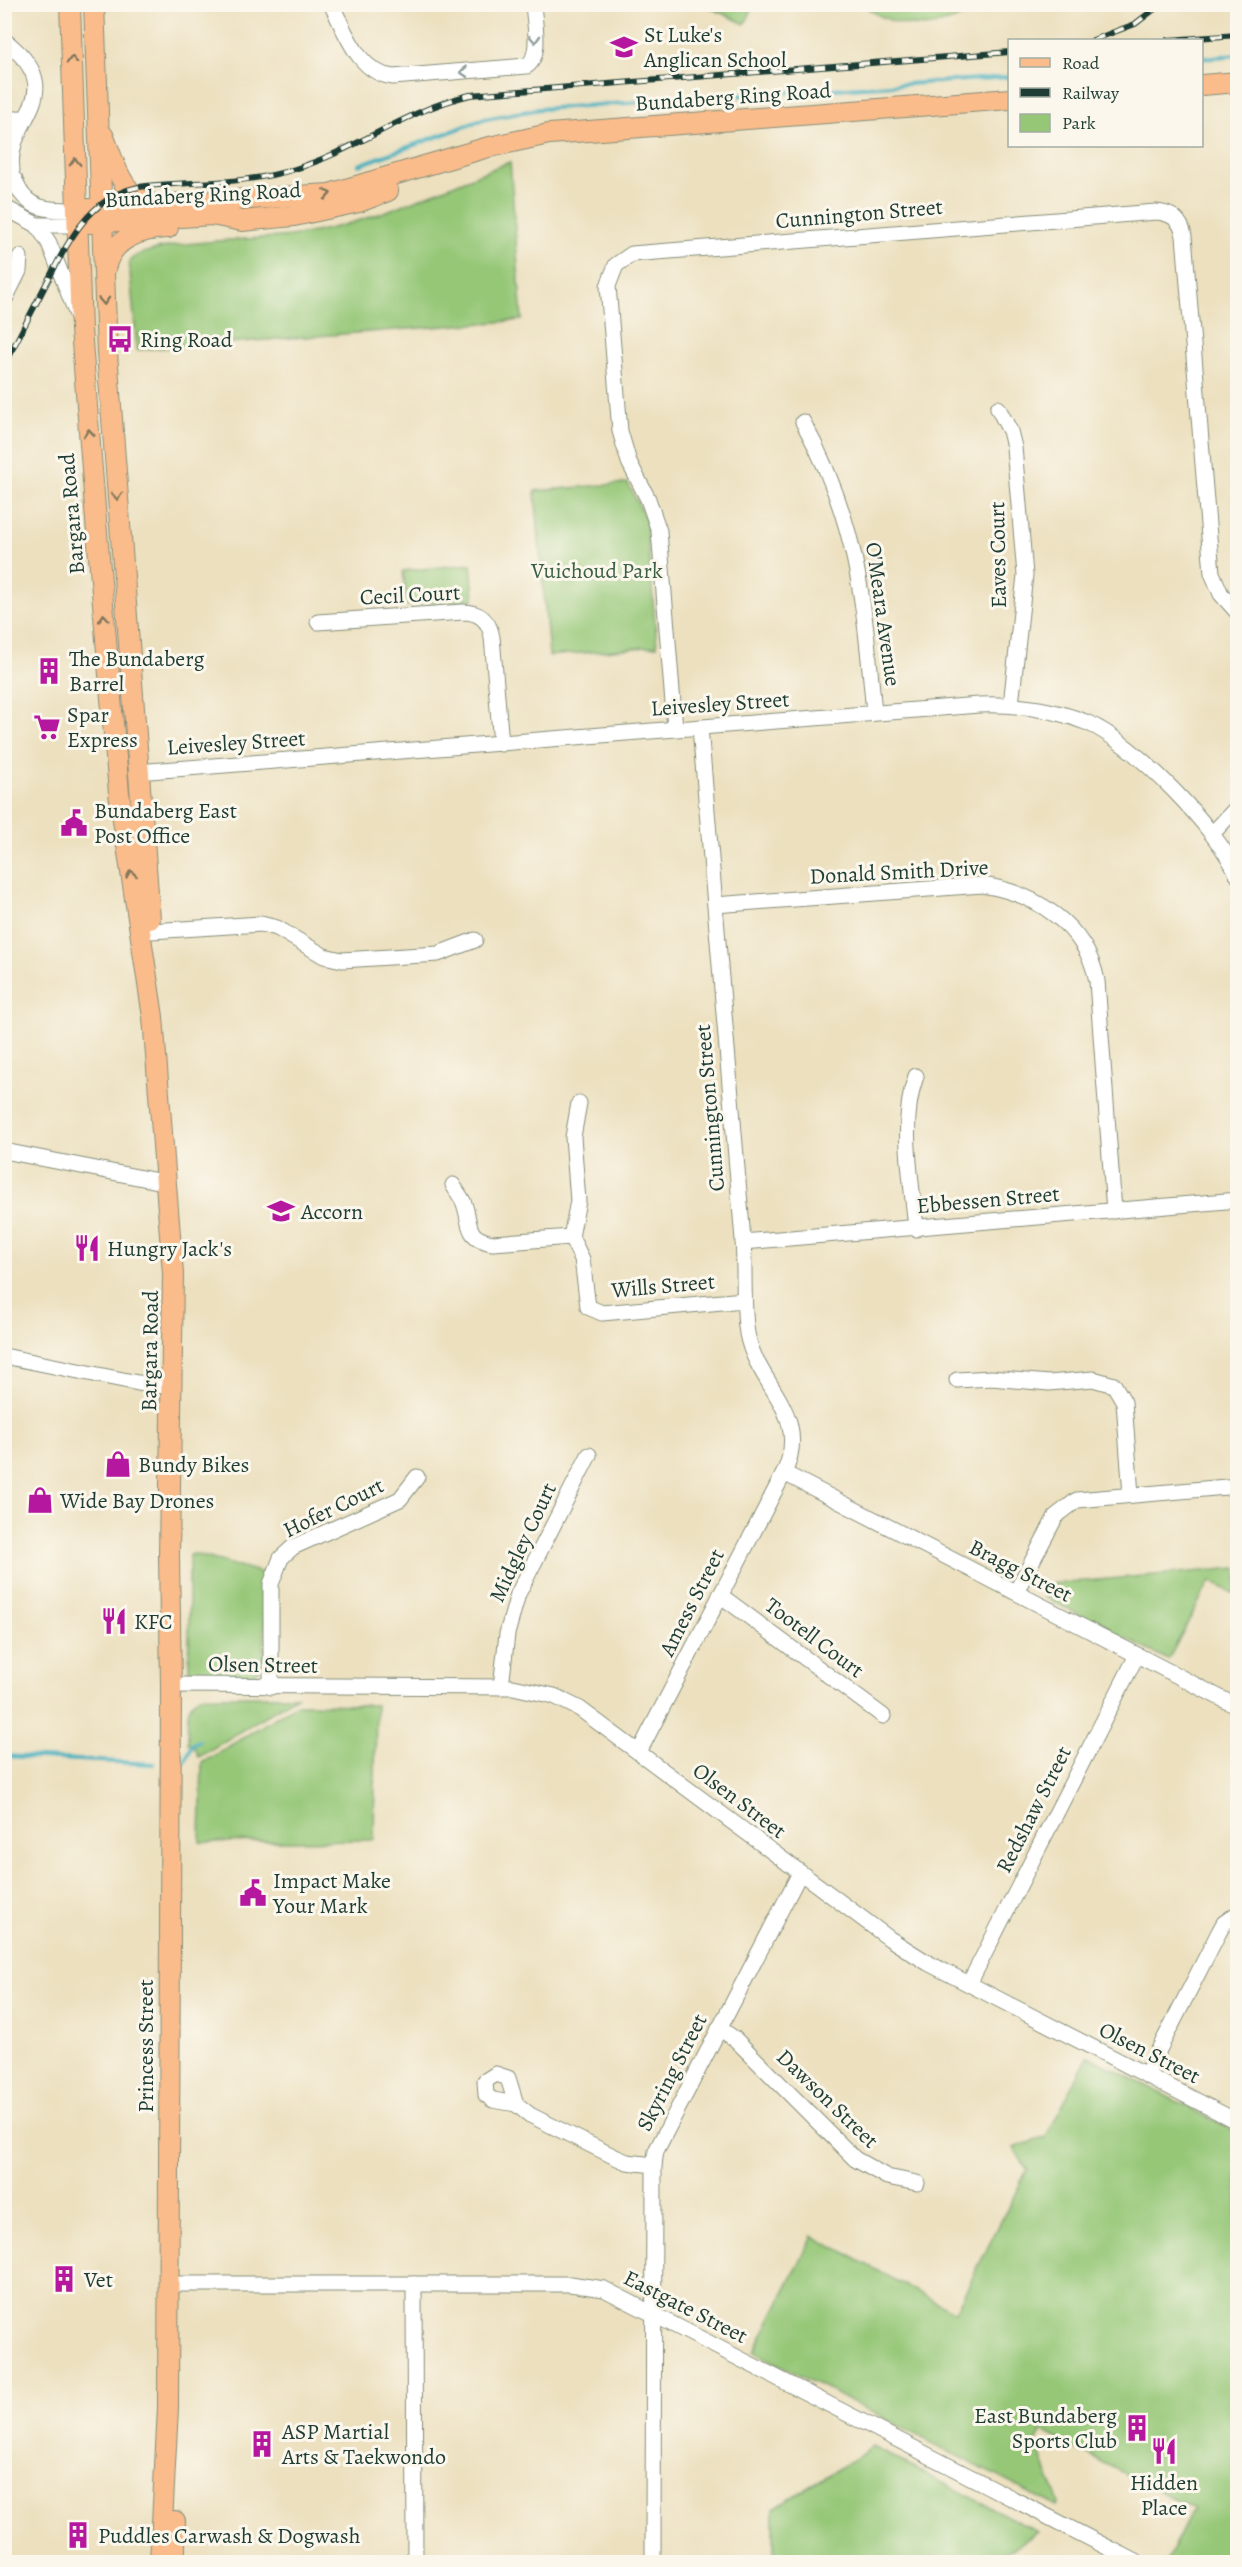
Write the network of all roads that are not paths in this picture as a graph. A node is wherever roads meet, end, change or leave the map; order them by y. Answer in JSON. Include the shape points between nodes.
{"nodes":[{"id":1,"x":70,"y":4,"type":"edge"},
{"id":2,"x":94,"y":4,"type":"edge"},
{"id":3,"x":331,"y":4,"type":"edge"},
{"id":4,"x":533,"y":4,"type":"edge"},
{"id":5,"x":4,"y":40,"type":"edge"},
{"id":6,"x":21,"y":55,"type":"junction"},
{"id":7,"x":1238,"y":82,"type":"edge"},
{"id":8,"x":1203,"y":85,"type":"edge"},
{"id":9,"x":1008,"y":99,"type":"edge"},
{"id":10,"x":99,"y":127,"type":"junction"},
{"id":11,"x":4,"y":140,"type":"edge"},
{"id":12,"x":463,"y":155,"type":"junction"},
{"id":13,"x":11,"y":171,"type":"edge"},
{"id":14,"x":4,"y":201,"type":"edge"},
{"id":15,"x":157,"y":205,"type":"junction"},
{"id":16,"x":4,"y":207,"type":"edge"},
{"id":17,"x":101,"y":215,"type":"junction"},
{"id":18,"x":77,"y":217,"type":"junction"},
{"id":19,"x":242,"y":221,"type":"junction"},
{"id":20,"x":37,"y":225,"type":"junction"},
{"id":21,"x":20,"y":257,"type":"dead end"},
{"id":22,"x":103,"y":276,"type":"junction"},
{"id":23,"x":4,"y":301,"type":"edge"},
{"id":24,"x":81,"y":329,"type":"junction"},
{"id":25,"x":998,"y":408,"type":"dead end"},
{"id":26,"x":803,"y":422,"type":"dead end"},
{"id":27,"x":1238,"y":613,"type":"edge"},
{"id":28,"x":318,"y":622,"type":"dead end"},
{"id":29,"x":1011,"y":705,"type":"junction"},
{"id":30,"x":874,"y":714,"type":"junction"},
{"id":31,"x":700,"y":727,"type":"junction"},
{"id":32,"x":675,"y":728,"type":"junction"},
{"id":33,"x":501,"y":744,"type":"junction"},
{"id":34,"x":137,"y":772,"type":"junction"},
{"id":35,"x":117,"y":773,"type":"junction"},
{"id":36,"x":1238,"y":806,"type":"edge"},
{"id":37,"x":1213,"y":833,"type":"junction"},
{"id":38,"x":1238,"y":876,"type":"edge"},
{"id":39,"x":715,"y":905,"type":"junction"},
{"id":40,"x":145,"y":932,"type":"junction"},
{"id":41,"x":476,"y":940,"type":"dead end"},
{"id":42,"x":916,"y":1076,"type":"dead end"},
{"id":43,"x":579,"y":1103,"type":"dead end"},
{"id":44,"x":4,"y":1151,"type":"edge"},
{"id":45,"x":168,"y":1183,"type":"junction"},
{"id":46,"x":453,"y":1185,"type":"dead end"},
{"id":47,"x":1238,"y":1200,"type":"edge"},
{"id":48,"x":1114,"y":1211,"type":"junction"},
{"id":49,"x":916,"y":1229,"type":"junction"},
{"id":50,"x":571,"y":1237,"type":"junction"},
{"id":51,"x":743,"y":1242,"type":"junction"},
{"id":52,"x":744,"y":1300,"type":"junction"},
{"id":53,"x":4,"y":1356,"type":"edge"},
{"id":54,"x":957,"y":1380,"type":"dead end"},
{"id":55,"x":173,"y":1387,"type":"junction"},
{"id":56,"x":589,"y":1455,"type":"dead end"},
{"id":57,"x":784,"y":1473,"type":"junction"},
{"id":58,"x":417,"y":1477,"type":"dead end"},
{"id":59,"x":1238,"y":1486,"type":"edge"},
{"id":60,"x":1131,"y":1494,"type":"junction"},
{"id":61,"x":1016,"y":1592,"type":"junction"},
{"id":62,"x":720,"y":1594,"type":"junction"},
{"id":63,"x":1137,"y":1655,"type":"junction"},
{"id":64,"x":171,"y":1685,"type":"junction"},
{"id":65,"x":271,"y":1687,"type":"junction"},
{"id":66,"x":501,"y":1687,"type":"junction"},
{"id":67,"x":1238,"y":1707,"type":"edge"},
{"id":68,"x":883,"y":1716,"type":"dead end"},
{"id":69,"x":639,"y":1752,"type":"junction"},
{"id":70,"x":800,"y":1873,"type":"junction"},
{"id":71,"x":1238,"y":1913,"type":"edge"},
{"id":72,"x":969,"y":1984,"type":"junction"},
{"id":73,"x":719,"y":2028,"type":"junction"},
{"id":74,"x":1146,"y":2075,"type":"junction"},
{"id":75,"x":516,"y":2104,"type":"dead end"},
{"id":76,"x":1238,"y":2122,"type":"edge"},
{"id":77,"x":654,"y":2165,"type":"junction"},
{"id":78,"x":917,"y":2183,"type":"dead end"},
{"id":79,"x":168,"y":2284,"type":"junction"},
{"id":80,"x":414,"y":2284,"type":"junction"},
{"id":81,"x":654,"y":2313,"type":"junction"},
{"id":82,"x":168,"y":2408,"type":"junction"},
{"id":83,"x":160,"y":2562,"type":"edge"},
{"id":84,"x":175,"y":2562,"type":"edge"},
{"id":85,"x":415,"y":2562,"type":"edge"},
{"id":86,"x":653,"y":2562,"type":"edge"},
{"id":87,"x":1136,"y":2562,"type":"edge"}],
"edges":[{"from":18,"to":1,"type":"main road","name":"Bargara Road","one_way":true},
{"from":2,"to":10,"type":"main road","name":"Bargara Road"},
{"from":4,"to":3,"type":"street","one_way":true,"via":[[536,52],[527,66],[393,77],[362,62]]},
{"from":5,"to":6,"type":"street"},
{"from":6,"to":11,"type":"street","via":[[28,73],[28,89],[23,110]]},
{"from":6,"to":13,"type":"street","via":[[33,72],[35,95],[12,152]]},
{"from":7,"to":8,"type":"main road"},
{"from":9,"to":12,"type":"main road","name":"Bundaberg Ring Road","via":[[549,134]]},
{"from":10,"to":15,"type":"main road","via":[[127,190],[140,200]]},
{"from":10,"to":17,"type":"main road","name":"Bargara Road"},
{"from":15,"to":12,"type":"main road","name":"Bundaberg Ring Road","one_way":true,"via":[[329,194]]},
{"from":12,"to":19,"type":"main road","name":"Bundaberg Ring Road","via":[[419,179],[359,202],[294,216]]},
{"from":13,"to":14,"type":"street","via":[[13,190]]},
{"from":13,"to":18,"type":"street","via":[[23,197],[34,206]]},
{"from":15,"to":17,"type":"main road","name":"Bundaberg Ring Road"},
{"from":16,"to":20,"type":"street"},
{"from":17,"to":18,"type":"main road","name":"Bundaberg Ring Road"},
{"from":17,"to":19,"type":"main road","name":"Bundaberg Ring Road","via":[[212,215]]},
{"from":17,"to":22,"type":"main road","name":"Bargara Road"},
{"from":18,"to":20,"type":"street"},
{"from":18,"to":24,"type":"main road","name":"Bargara Road"},
{"from":19,"to":22,"type":"main road","via":[[222,226],[155,229],[127,238],[113,250]]},
{"from":20,"to":24,"type":"street","via":[[49,243]]},
{"from":21,"to":23,"type":"street","via":[[19,271]]},
{"from":22,"to":34,"type":"main road","name":"Bargara Road","one_way":true},
{"from":35,"to":24,"type":"main road","name":"Bargara Road","one_way":true},
{"from":25,"to":29,"type":"street","name":"Eaves Court","via":[[1014,447],[1025,575]]},
{"from":26,"to":30,"type":"street","name":"O'Meara Avenue","via":[[821,455],[848,524],[865,607]]},
{"from":27,"to":32,"type":"street","name":"Cunnington Street","via":[[1221,594],[1212,573],[1180,214],[1155,212],[639,253],[610,262],[608,286],[620,431],[628,462],[648,499],[659,531]]},
{"from":28,"to":33,"type":"street","name":"Cecil Court","via":[[463,612],[483,617],[492,637]]},
{"from":29,"to":30,"type":"street","name":"Leivesley Street"},
{"from":29,"to":37,"type":"street","name":"Leivesley Street","via":[[1059,713],[1103,730],[1130,751]]},
{"from":30,"to":31,"type":"street","name":"Leivesley Street"},
{"from":31,"to":32,"type":"street","name":"Leivesley Street"},
{"from":31,"to":39,"type":"street","name":"Cunnington Street"},
{"from":32,"to":33,"type":"street","name":"Leivesley Street"},
{"from":33,"to":34,"type":"street","name":"Leivesley Street"},
{"from":34,"to":35,"type":"main road"},
{"from":34,"to":40,"type":"main road","name":"Bargara Road"},
{"from":40,"to":35,"type":"main road","name":"Bargara Road","one_way":true},
{"from":36,"to":37,"type":"street"},
{"from":37,"to":38,"type":"street","name":"Leivesley Street"},
{"from":39,"to":48,"type":"street","name":"Donald Smith Drive","via":[[982,885],[1024,895],[1057,916],[1088,952],[1096,981]]},
{"from":39,"to":51,"type":"street","name":"Cunnington Street"},
{"from":40,"to":41,"type":"street","via":[[261,924],[277,928],[324,956],[342,960],[438,954]]},
{"from":40,"to":45,"type":"main road","name":"Bargara Road"},
{"from":42,"to":49,"type":"street","via":[[907,1115]]},
{"from":43,"to":50,"type":"street","via":[[573,1137],[578,1201]]},
{"from":44,"to":45,"type":"street"},
{"from":45,"to":55,"type":"main road","name":"Bargara Road"},
{"from":46,"to":50,"type":"street","via":[[463,1202],[470,1231],[481,1240],[493,1243]]},
{"from":47,"to":48,"type":"street","name":"Ebbessen Street"},
{"from":48,"to":49,"type":"street","name":"Ebbessen Street"},
{"from":49,"to":51,"type":"street","name":"Ebbessen Street"},
{"from":50,"to":52,"type":"street","name":"Wills Street","via":[[582,1259],[586,1304],[597,1313]]},
{"from":51,"to":52,"type":"street","name":"Cunnington Street"},
{"from":52,"to":57,"type":"street","name":"Cunnington Street","via":[[752,1352],[791,1424],[792,1448]]},
{"from":53,"to":55,"type":"street"},
{"from":54,"to":60,"type":"street","via":[[991,1378],[1048,1383],[1118,1379],[1124,1402]]},
{"from":55,"to":64,"type":"main road","name":"Bargara Road"},
{"from":56,"to":66,"type":"street","name":"Midgley Court","via":[[518,1594],[505,1640]]},
{"from":57,"to":61,"type":"street","name":"Bragg Street"},
{"from":57,"to":62,"type":"street","name":"Amess Street"},
{"from":58,"to":65,"type":"street","name":"Hofer Court","via":[[400,1499],[301,1543],[281,1558],[271,1584]]},
{"from":59,"to":60,"type":"street"},
{"from":60,"to":61,"type":"street","via":[[1077,1500],[1061,1510]]},
{"from":61,"to":63,"type":"street","name":"Bragg Street"},
{"from":62,"to":68,"type":"street","name":"Tootell Court"},
{"from":62,"to":69,"type":"street","name":"Amess Street"},
{"from":63,"to":67,"type":"street","name":"Bragg Street"},
{"from":63,"to":72,"type":"street","name":"Redshaw Street"},
{"from":64,"to":65,"type":"street","name":"Olsen Street"},
{"from":64,"to":79,"type":"main road","name":"Princess Street"},
{"from":65,"to":66,"type":"street","name":"Olsen Street"},
{"from":66,"to":69,"type":"street","name":"Olsen Street","via":[[525,1689],[566,1702]]},
{"from":69,"to":70,"type":"street","name":"Olsen Street"},
{"from":70,"to":72,"type":"street","name":"Olsen Street","via":[[890,1939]]},
{"from":70,"to":73,"type":"street","name":"Skyring Street"},
{"from":71,"to":74,"type":"street","via":[[1219,1932]]},
{"from":72,"to":74,"type":"street","name":"Olsen Street"},
{"from":73,"to":77,"type":"street","name":"Skyring Street","via":[[662,2136]]},
{"from":73,"to":78,"type":"street","name":"Dawson Street","via":[[735,2039],[855,2159],[887,2177]]},
{"from":74,"to":76,"type":"street","name":"Olsen Street"},
{"from":75,"to":77,"type":"street","via":[[530,2115],[615,2157]]},
{"from":77,"to":81,"type":"street","name":"Skyring Street"},
{"from":79,"to":80,"type":"street","name":"Eastgate Street"},
{"from":79,"to":82,"type":"main road","name":"Princess Street"},
{"from":80,"to":81,"type":"street","name":"Eastgate Street","via":[[582,2285],[604,2289]]},
{"from":80,"to":85,"type":"street"},
{"from":81,"to":86,"type":"street","name":"Skyring Street"},
{"from":81,"to":87,"type":"street","name":"Eastgate Street"},
{"from":82,"to":83,"type":"main road","name":"Princess Street"},
{"from":82,"to":84,"type":"main road","name":"Princess Street"}]}
